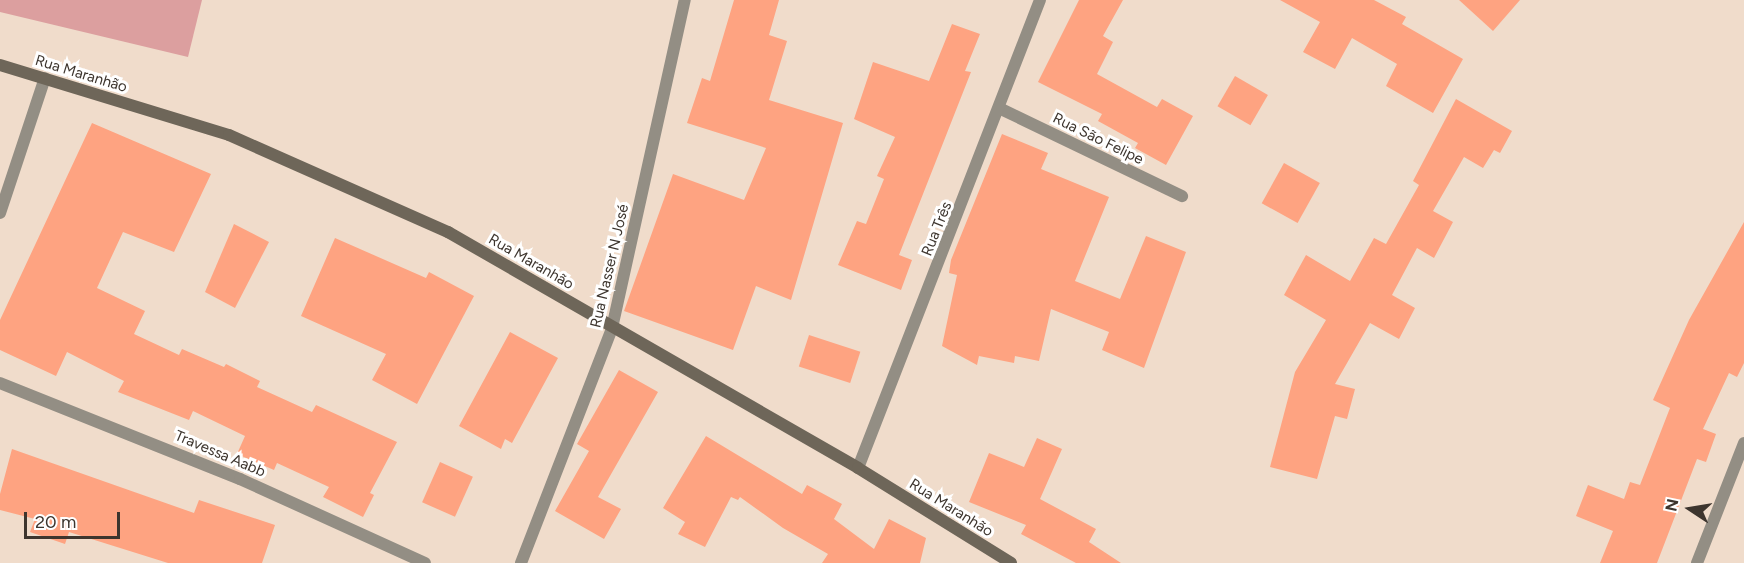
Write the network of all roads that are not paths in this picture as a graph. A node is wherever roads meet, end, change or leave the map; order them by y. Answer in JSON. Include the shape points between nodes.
{"nodes":[{"id":1,"x":685,"y":0,"type":"edge"},
{"id":2,"x":1040,"y":0,"type":"edge"},
{"id":3,"x":0,"y":65,"type":"edge"},
{"id":4,"x":45,"y":78,"type":"junction"},
{"id":5,"x":1001,"y":108,"type":"junction"},
{"id":6,"x":1182,"y":196,"type":"dead end"},
{"id":7,"x":0,"y":213,"type":"edge"},
{"id":8,"x":612,"y":328,"type":"junction"},
{"id":9,"x":0,"y":383,"type":"edge"},
{"id":10,"x":1744,"y":443,"type":"edge"},
{"id":11,"x":858,"y":468,"type":"junction"},
{"id":12,"x":424,"y":563,"type":"edge"},
{"id":13,"x":521,"y":563,"type":"edge"},
{"id":14,"x":1011,"y":563,"type":"edge"},
{"id":15,"x":1697,"y":563,"type":"edge"}],
"edges":[{"from":1,"to":8,"type":"street","name":"Rua Nasser N José"},
{"from":2,"to":5,"type":"street","name":"Rua Três"},
{"from":3,"to":4,"type":"street","name":"Rua Maranhão"},
{"from":4,"to":7,"type":"street"},
{"from":4,"to":8,"type":"street","name":"Rua Maranhão","via":[[229,135],[352,187],[448,232]]},
{"from":5,"to":6,"type":"street","name":"Rua São Felipe"},
{"from":5,"to":11,"type":"street","name":"Rua Três"},
{"from":8,"to":11,"type":"street","name":"Rua Maranhão"},
{"from":8,"to":13,"type":"street","name":"Rua Nasser N José"},
{"from":9,"to":12,"type":"street","name":"Travessa Aabb","via":[[230,474]]},
{"from":10,"to":15,"type":"street"},
{"from":11,"to":14,"type":"street","name":"Rua Maranhão"}]}
